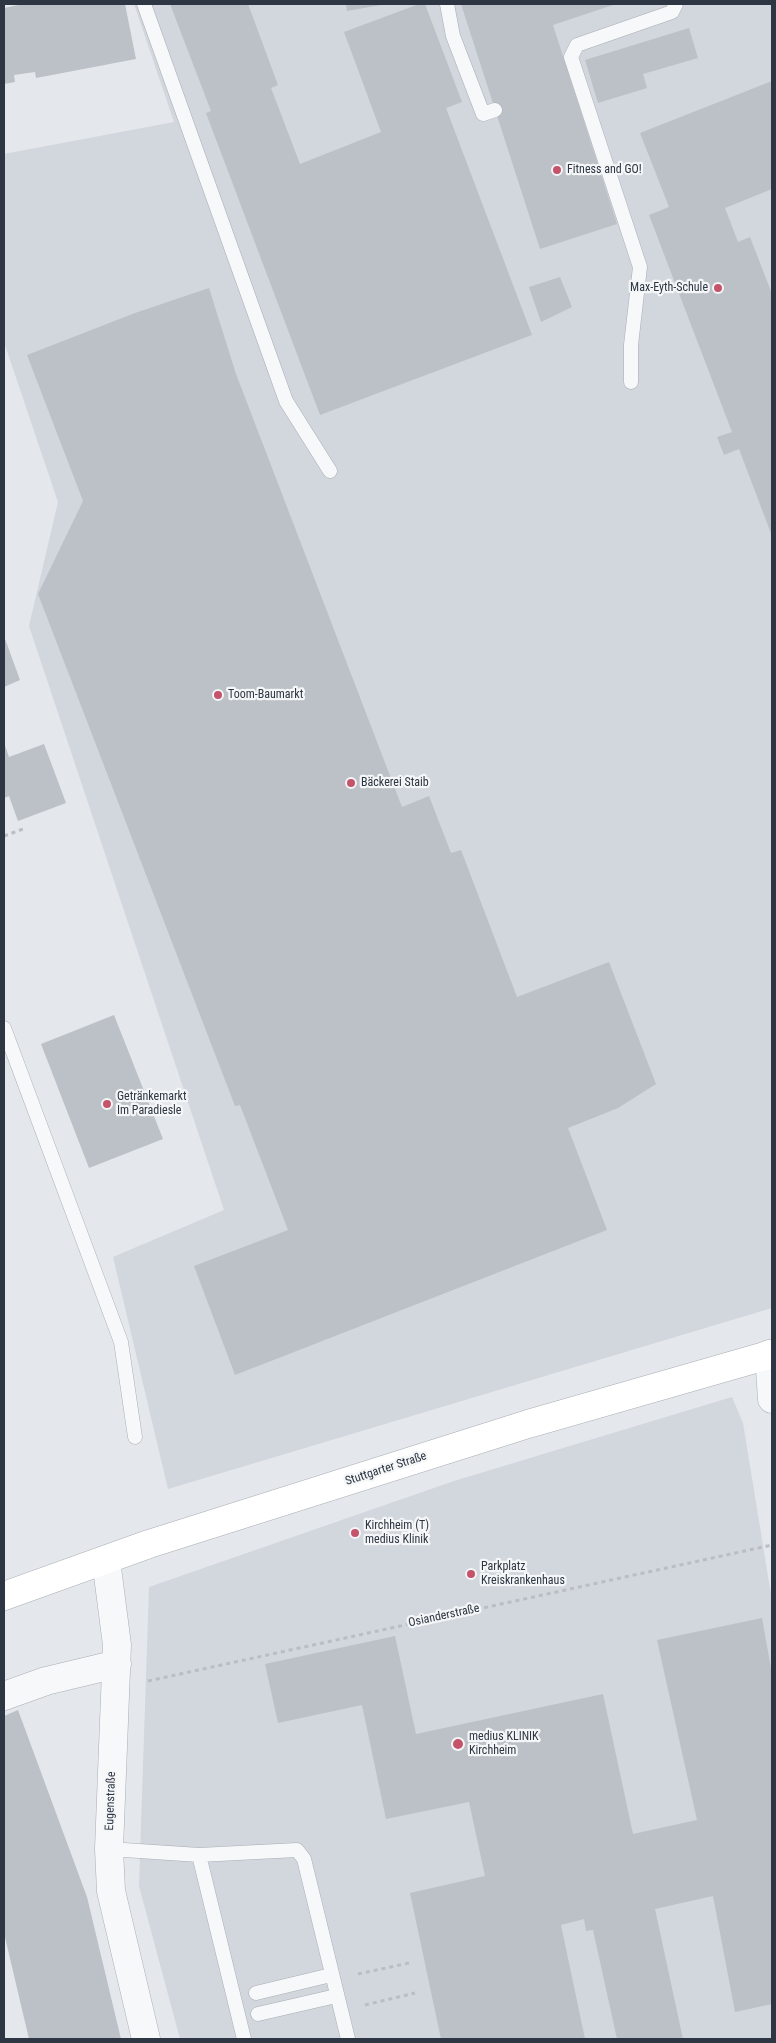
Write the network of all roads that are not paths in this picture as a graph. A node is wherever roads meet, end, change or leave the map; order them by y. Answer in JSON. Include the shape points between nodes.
{"nodes":[{"id":1,"x":144,"y":4,"type":"edge"},
{"id":2,"x":446,"y":4,"type":"edge"},
{"id":3,"x":676,"y":4,"type":"edge"},
{"id":4,"x":495,"y":110,"type":"dead end"},
{"id":5,"x":631,"y":382,"type":"dead end"},
{"id":6,"x":330,"y":471,"type":"dead end"},
{"id":7,"x":4,"y":1028,"type":"edge"},
{"id":8,"x":771,"y":1354,"type":"edge"},
{"id":9,"x":772,"y":1399,"type":"edge"},
{"id":10,"x":135,"y":1437,"type":"dead end"},
{"id":11,"x":106,"y":1560,"type":"junction"},
{"id":12,"x":4,"y":1596,"type":"edge"},
{"id":13,"x":116,"y":1676,"type":"junction"},
{"id":14,"x":4,"y":1696,"type":"edge"},
{"id":15,"x":109,"y":1849,"type":"junction"},
{"id":16,"x":199,"y":1855,"type":"junction"},
{"id":17,"x":332,"y":1977,"type":"junction"},
{"id":18,"x":256,"y":1993,"type":"dead end"},
{"id":19,"x":336,"y":1996,"type":"junction"},
{"id":20,"x":258,"y":2014,"type":"dead end"},
{"id":21,"x":146,"y":2039,"type":"edge"},
{"id":22,"x":244,"y":2039,"type":"edge"},
{"id":23,"x":348,"y":2039,"type":"edge"}],
"edges":[{"from":1,"to":6,"type":"lane","via":[[286,401]]},
{"from":2,"to":4,"type":"lane","via":[[454,36],[484,114]]},
{"from":3,"to":5,"type":"lane","via":[[672,12],[577,45],[571,57],[577,88],[640,267],[631,345]]},
{"from":7,"to":10,"type":"lane","via":[[121,1342]]},
{"from":8,"to":9,"type":"street"},
{"from":8,"to":11,"type":"main road","name":"Stuttgarter Straße","via":[[528,1424]]},
{"from":11,"to":12,"type":"main road","name":"Stuttgarter Straße"},
{"from":11,"to":13,"type":"street","name":"Eugenstraße","via":[[117,1645]]},
{"from":13,"to":14,"type":"street","via":[[46,1681]]},
{"from":13,"to":15,"type":"street","name":"Eugenstraße"},
{"from":15,"to":16,"type":"lane"},
{"from":15,"to":21,"type":"street","name":"Eugenstraße","via":[[111,1891]]},
{"from":16,"to":17,"type":"lane","via":[[297,1850],[304,1859]]},
{"from":16,"to":22,"type":"lane"},
{"from":17,"to":18,"type":"lane"},
{"from":17,"to":19,"type":"lane"},
{"from":19,"to":20,"type":"lane"},
{"from":19,"to":23,"type":"lane"}]}
